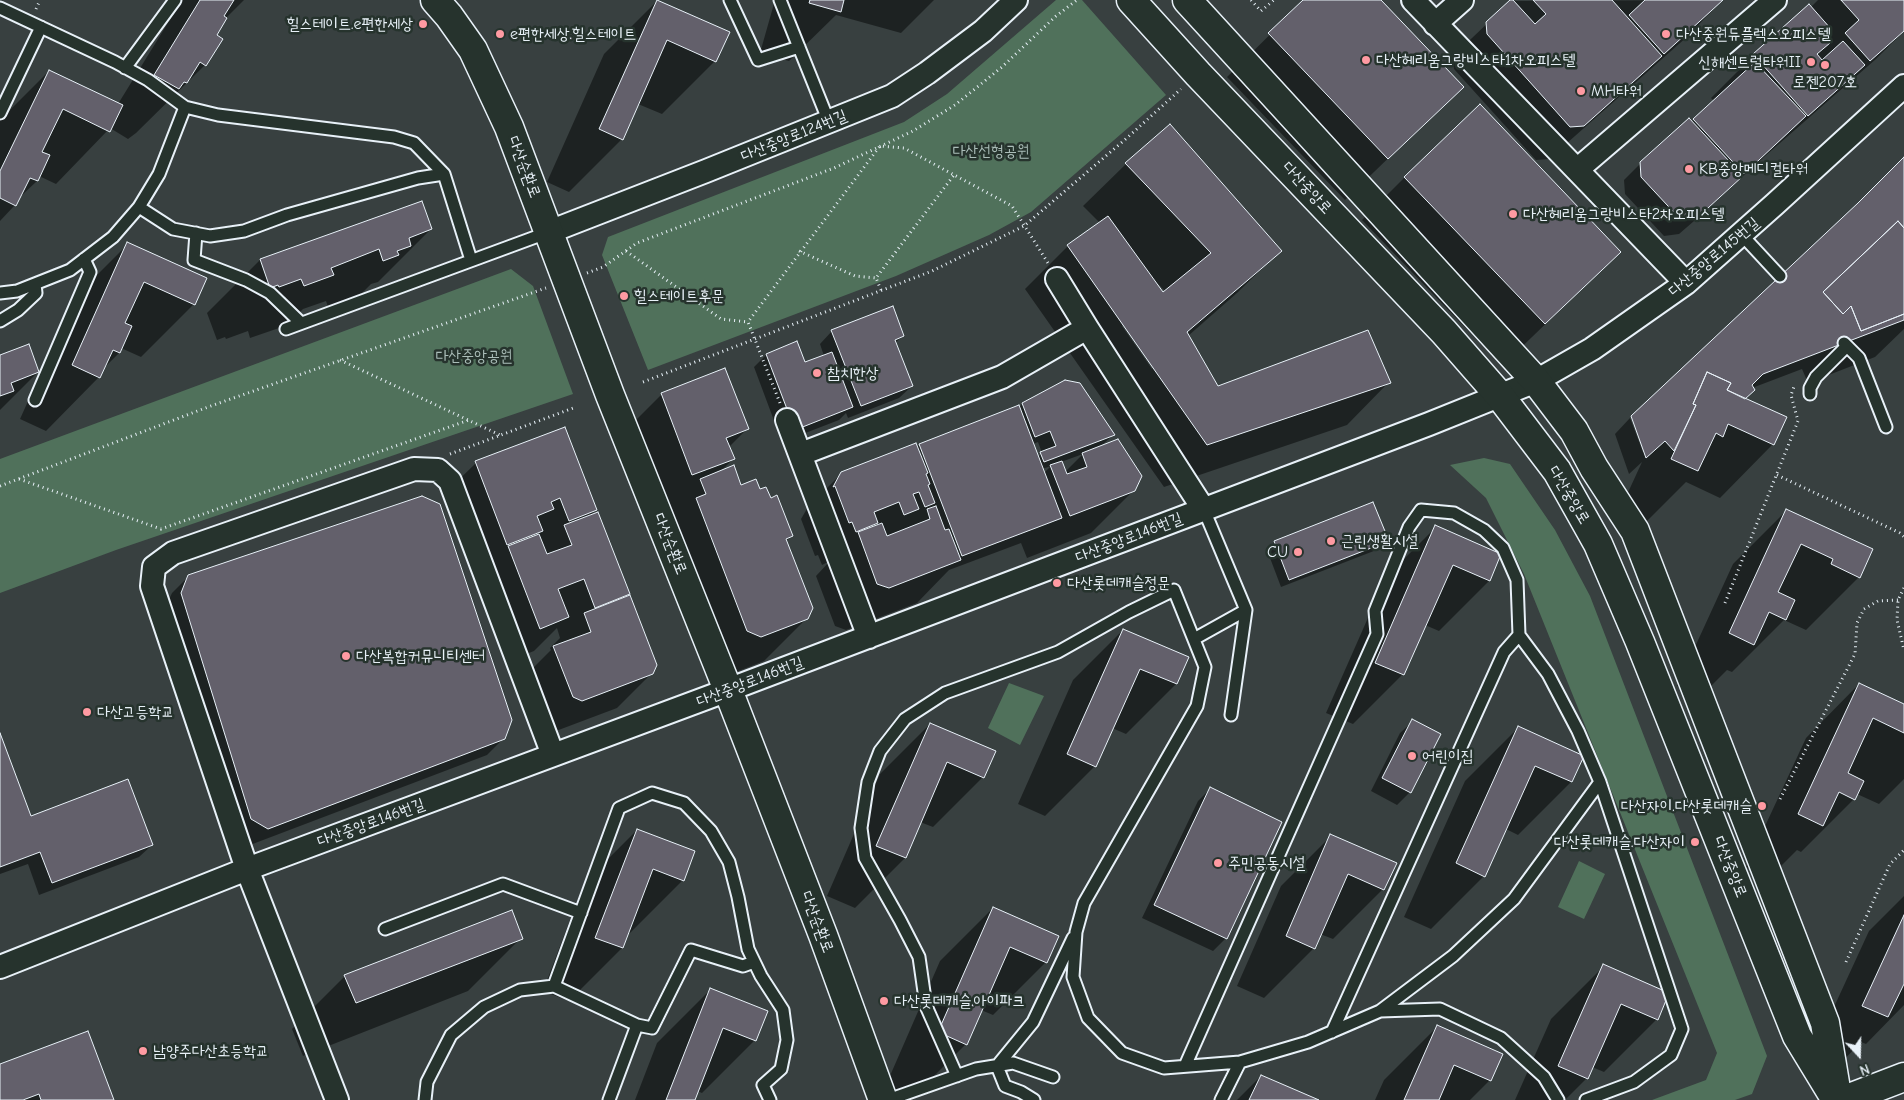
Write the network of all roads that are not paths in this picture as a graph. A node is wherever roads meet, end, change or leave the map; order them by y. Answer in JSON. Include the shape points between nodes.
{"nodes":[{"id":1,"x":175,"y":0,"type":"edge"},
{"id":2,"x":435,"y":0,"type":"edge"},
{"id":3,"x":730,"y":0,"type":"edge"},
{"id":4,"x":780,"y":0,"type":"edge"},
{"id":5,"x":1016,"y":0,"type":"edge"},
{"id":6,"x":1131,"y":0,"type":"edge"},
{"id":7,"x":1187,"y":0,"type":"edge"},
{"id":8,"x":1413,"y":0,"type":"edge"},
{"id":9,"x":1462,"y":0,"type":"edge"},
{"id":10,"x":1775,"y":0,"type":"edge"},
{"id":11,"x":0,"y":8,"type":"edge"},
{"id":12,"x":1435,"y":24,"type":"junction"},
{"id":13,"x":41,"y":27,"type":"junction"},
{"id":14,"x":799,"y":47,"type":"junction"},
{"id":15,"x":125,"y":68,"type":"junction"},
{"id":16,"x":1904,"y":86,"type":"edge"},
{"id":17,"x":185,"y":108,"type":"junction"},
{"id":18,"x":0,"y":113,"type":"edge"},
{"id":19,"x":829,"y":122,"type":"junction"},
{"id":20,"x":1578,"y":169,"type":"junction"},
{"id":21,"x":444,"y":174,"type":"junction"},
{"id":22,"x":139,"y":207,"type":"junction"},
{"id":23,"x":549,"y":232,"type":"junction"},
{"id":24,"x":196,"y":233,"type":"junction"},
{"id":25,"x":1741,"y":234,"type":"junction"},
{"id":26,"x":84,"y":259,"type":"junction"},
{"id":27,"x":471,"y":260,"type":"junction"},
{"id":28,"x":1780,"y":276,"type":"dead end"},
{"id":29,"x":1057,"y":279,"type":"road end"},
{"id":30,"x":1686,"y":283,"type":"junction"},
{"id":31,"x":35,"y":284,"type":"junction"},
{"id":32,"x":0,"y":293,"type":"edge"},
{"id":33,"x":0,"y":322,"type":"edge"},
{"id":34,"x":301,"y":323,"type":"junction"},
{"id":35,"x":1087,"y":328,"type":"junction"},
{"id":36,"x":286,"y":329,"type":"dead end"},
{"id":37,"x":1536,"y":380,"type":"junction"},
{"id":38,"x":1810,"y":394,"type":"dead end"},
{"id":39,"x":1500,"y":396,"type":"junction"},
{"id":40,"x":35,"y":400,"type":"dead end"},
{"id":41,"x":787,"y":420,"type":"road end"},
{"id":42,"x":1886,"y":427,"type":"dead end"},
{"id":43,"x":801,"y":454,"type":"junction"},
{"id":44,"x":1204,"y":510,"type":"junction"},
{"id":45,"x":1246,"y":610,"type":"junction"},
{"id":46,"x":1519,"y":635,"type":"junction"},
{"id":47,"x":869,"y":637,"type":"junction"},
{"id":48,"x":1194,"y":639,"type":"junction"},
{"id":49,"x":728,"y":690,"type":"junction"},
{"id":50,"x":1231,"y":715,"type":"dead end"},
{"id":51,"x":553,"y":756,"type":"junction"},
{"id":52,"x":1600,"y":782,"type":"junction"},
{"id":53,"x":247,"y":869,"type":"junction"},
{"id":54,"x":581,"y":912,"type":"junction"},
{"id":55,"x":385,"y":929,"type":"dead end"},
{"id":56,"x":1076,"y":932,"type":"junction"},
{"id":57,"x":754,"y":962,"type":"junction"},
{"id":58,"x":0,"y":967,"type":"edge"},
{"id":59,"x":554,"y":986,"type":"junction"},
{"id":60,"x":1380,"y":1011,"type":"junction"},
{"id":61,"x":637,"y":1025,"type":"junction"},
{"id":62,"x":1332,"y":1032,"type":"junction"},
{"id":63,"x":1240,"y":1062,"type":"junction"},
{"id":64,"x":997,"y":1066,"type":"junction"},
{"id":65,"x":1185,"y":1066,"type":"junction"},
{"id":66,"x":957,"y":1076,"type":"junction"},
{"id":67,"x":1053,"y":1077,"type":"dead end"},
{"id":68,"x":1904,"y":1077,"type":"edge"},
{"id":69,"x":337,"y":1100,"type":"edge"},
{"id":70,"x":425,"y":1100,"type":"edge"},
{"id":71,"x":609,"y":1100,"type":"edge"},
{"id":72,"x":770,"y":1100,"type":"edge"},
{"id":73,"x":883,"y":1100,"type":"edge"},
{"id":74,"x":888,"y":1100,"type":"edge"},
{"id":75,"x":1034,"y":1100,"type":"edge"},
{"id":76,"x":1221,"y":1100,"type":"edge"},
{"id":77,"x":1558,"y":1100,"type":"edge"},
{"id":78,"x":1586,"y":1100,"type":"edge"},
{"id":79,"x":1837,"y":1100,"type":"edge"},
{"id":80,"x":1844,"y":1100,"type":"edge"}],
"edges":[{"from":1,"to":15,"type":"lane"},
{"from":2,"to":23,"type":"street","name":"다산순환로","via":[[473,50],[509,127]]},
{"from":3,"to":14,"type":"lane","via":[[758,60]]},
{"from":4,"to":14,"type":"lane"},
{"from":5,"to":19,"type":"street","name":"다산중앙로124번길","via":[[982,31],[892,96]]},
{"from":6,"to":39,"type":"street","name":"다산중앙로","via":[[1444,332]]},
{"from":7,"to":37,"type":"street","name":"다산중앙로"},
{"from":8,"to":12,"type":"street"},
{"from":9,"to":12,"type":"street"},
{"from":10,"to":20,"type":"street"},
{"from":11,"to":13,"type":"lane"},
{"from":12,"to":20,"type":"street"},
{"from":13,"to":15,"type":"lane"},
{"from":13,"to":18,"type":"lane"},
{"from":14,"to":19,"type":"lane"},
{"from":15,"to":17,"type":"lane","via":[[148,80]]},
{"from":16,"to":25,"type":"street","name":"다산중앙로145번길"},
{"from":17,"to":21,"type":"lane","via":[[394,137],[414,143]]},
{"from":17,"to":22,"type":"lane","via":[[158,174]]},
{"from":19,"to":23,"type":"street","name":"다산중앙로124번길"},
{"from":20,"to":30,"type":"street"},
{"from":21,"to":24,"type":"lane","via":[[418,178],[287,215],[244,231],[210,236]]},
{"from":21,"to":27,"type":"lane"},
{"from":22,"to":24,"type":"lane","via":[[173,229]]},
{"from":22,"to":26,"type":"lane","via":[[113,237]]},
{"from":23,"to":27,"type":"lane"},
{"from":23,"to":49,"type":"street","name":"다산순환로","via":[[610,395]]},
{"from":24,"to":34,"type":"lane","via":[[194,260],[270,293]]},
{"from":25,"to":28,"type":"lane"},
{"from":25,"to":30,"type":"street","name":"다산중앙로145번길"},
{"from":26,"to":31,"type":"lane","via":[[70,270]]},
{"from":26,"to":40,"type":"lane","via":[[90,272]]},
{"from":27,"to":34,"type":"lane"},
{"from":29,"to":35,"type":"street"},
{"from":30,"to":37,"type":"street","name":"다산중앙로145번길","via":[[1592,349]]},
{"from":31,"to":32,"type":"lane"},
{"from":31,"to":33,"type":"lane","via":[[36,293]]},
{"from":34,"to":36,"type":"lane"},
{"from":35,"to":43,"type":"street","via":[[1002,376]]},
{"from":35,"to":44,"type":"street"},
{"from":37,"to":39,"type":"street","name":"다산중앙로145번길"},
{"from":37,"to":79,"type":"street","name":"다산중앙로","via":[[1574,431],[1635,532],[1825,1023]]},
{"from":38,"to":42,"type":"lane","via":[[1816,377],[1846,344],[1858,358]]},
{"from":39,"to":44,"type":"street","name":"다산중앙로146번길"},
{"from":39,"to":79,"type":"street","name":"다산중앙로","via":[[1557,472],[1598,544],[1797,1036]]},
{"from":41,"to":43,"type":"street"},
{"from":43,"to":47,"type":"street"},
{"from":44,"to":45,"type":"lane"},
{"from":44,"to":47,"type":"street","name":"다산중앙로146번길"},
{"from":45,"to":48,"type":"lane"},
{"from":45,"to":50,"type":"lane"},
{"from":46,"to":52,"type":"lane","via":[[1548,674]]},
{"from":46,"to":62,"type":"lane","via":[[1504,652]]},
{"from":46,"to":65,"type":"lane","via":[[1517,580],[1503,548],[1484,530],[1454,513],[1421,510],[1409,527],[1375,611],[1377,634]]},
{"from":47,"to":49,"type":"street","name":"다산중앙로146번길"},
{"from":48,"to":56,"type":"lane","via":[[1205,667],[1197,706],[1084,903]]},
{"from":48,"to":66,"type":"lane","via":[[1174,590],[1058,652],[945,693],[905,718],[880,751],[868,782],[861,828],[865,858],[919,958],[926,1006]]},
{"from":49,"to":51,"type":"street","name":"다산중앙로146번길"},
{"from":49,"to":73,"type":"street","name":"다산순환로"},
{"from":51,"to":53,"type":"street","name":"다산중앙로146번길"},
{"from":51,"to":53,"type":"street","via":[[450,481],[438,470],[414,469],[172,553],[154,567],[152,586]]},
{"from":52,"to":60,"type":"lane","via":[[1514,899],[1453,956]]},
{"from":52,"to":78,"type":"lane","via":[[1682,1029],[1670,1055],[1634,1082]]},
{"from":53,"to":58,"type":"street","name":"다산중앙로146번길"},
{"from":53,"to":69,"type":"street"},
{"from":54,"to":55,"type":"lane","via":[[503,884]]},
{"from":54,"to":57,"type":"lane","via":[[619,808],[652,792],[684,803],[711,831],[729,862],[748,949]]},
{"from":54,"to":59,"type":"lane"},
{"from":56,"to":64,"type":"lane","via":[[1033,1022]]},
{"from":56,"to":65,"type":"lane","via":[[1073,977],[1088,1018],[1122,1053],[1164,1068]]},
{"from":57,"to":61,"type":"lane","via":[[743,966],[691,950],[652,1028]]},
{"from":57,"to":72,"type":"lane","via":[[783,1010],[786,1040],[781,1069],[763,1085]]},
{"from":59,"to":61,"type":"lane"},
{"from":59,"to":70,"type":"lane","via":[[520,990],[484,1007],[451,1035],[427,1082]]},
{"from":60,"to":62,"type":"lane"},
{"from":60,"to":77,"type":"lane","via":[[1440,1009],[1501,1038],[1544,1077]]},
{"from":61,"to":71,"type":"lane"},
{"from":62,"to":63,"type":"lane"},
{"from":63,"to":65,"type":"lane"},
{"from":63,"to":76,"type":"lane"},
{"from":64,"to":66,"type":"lane"},
{"from":64,"to":67,"type":"lane","via":[[1013,1063]]},
{"from":64,"to":75,"type":"lane","via":[[1006,1086]]},
{"from":66,"to":74,"type":"lane"},
{"from":68,"to":80,"type":"street"}]}
